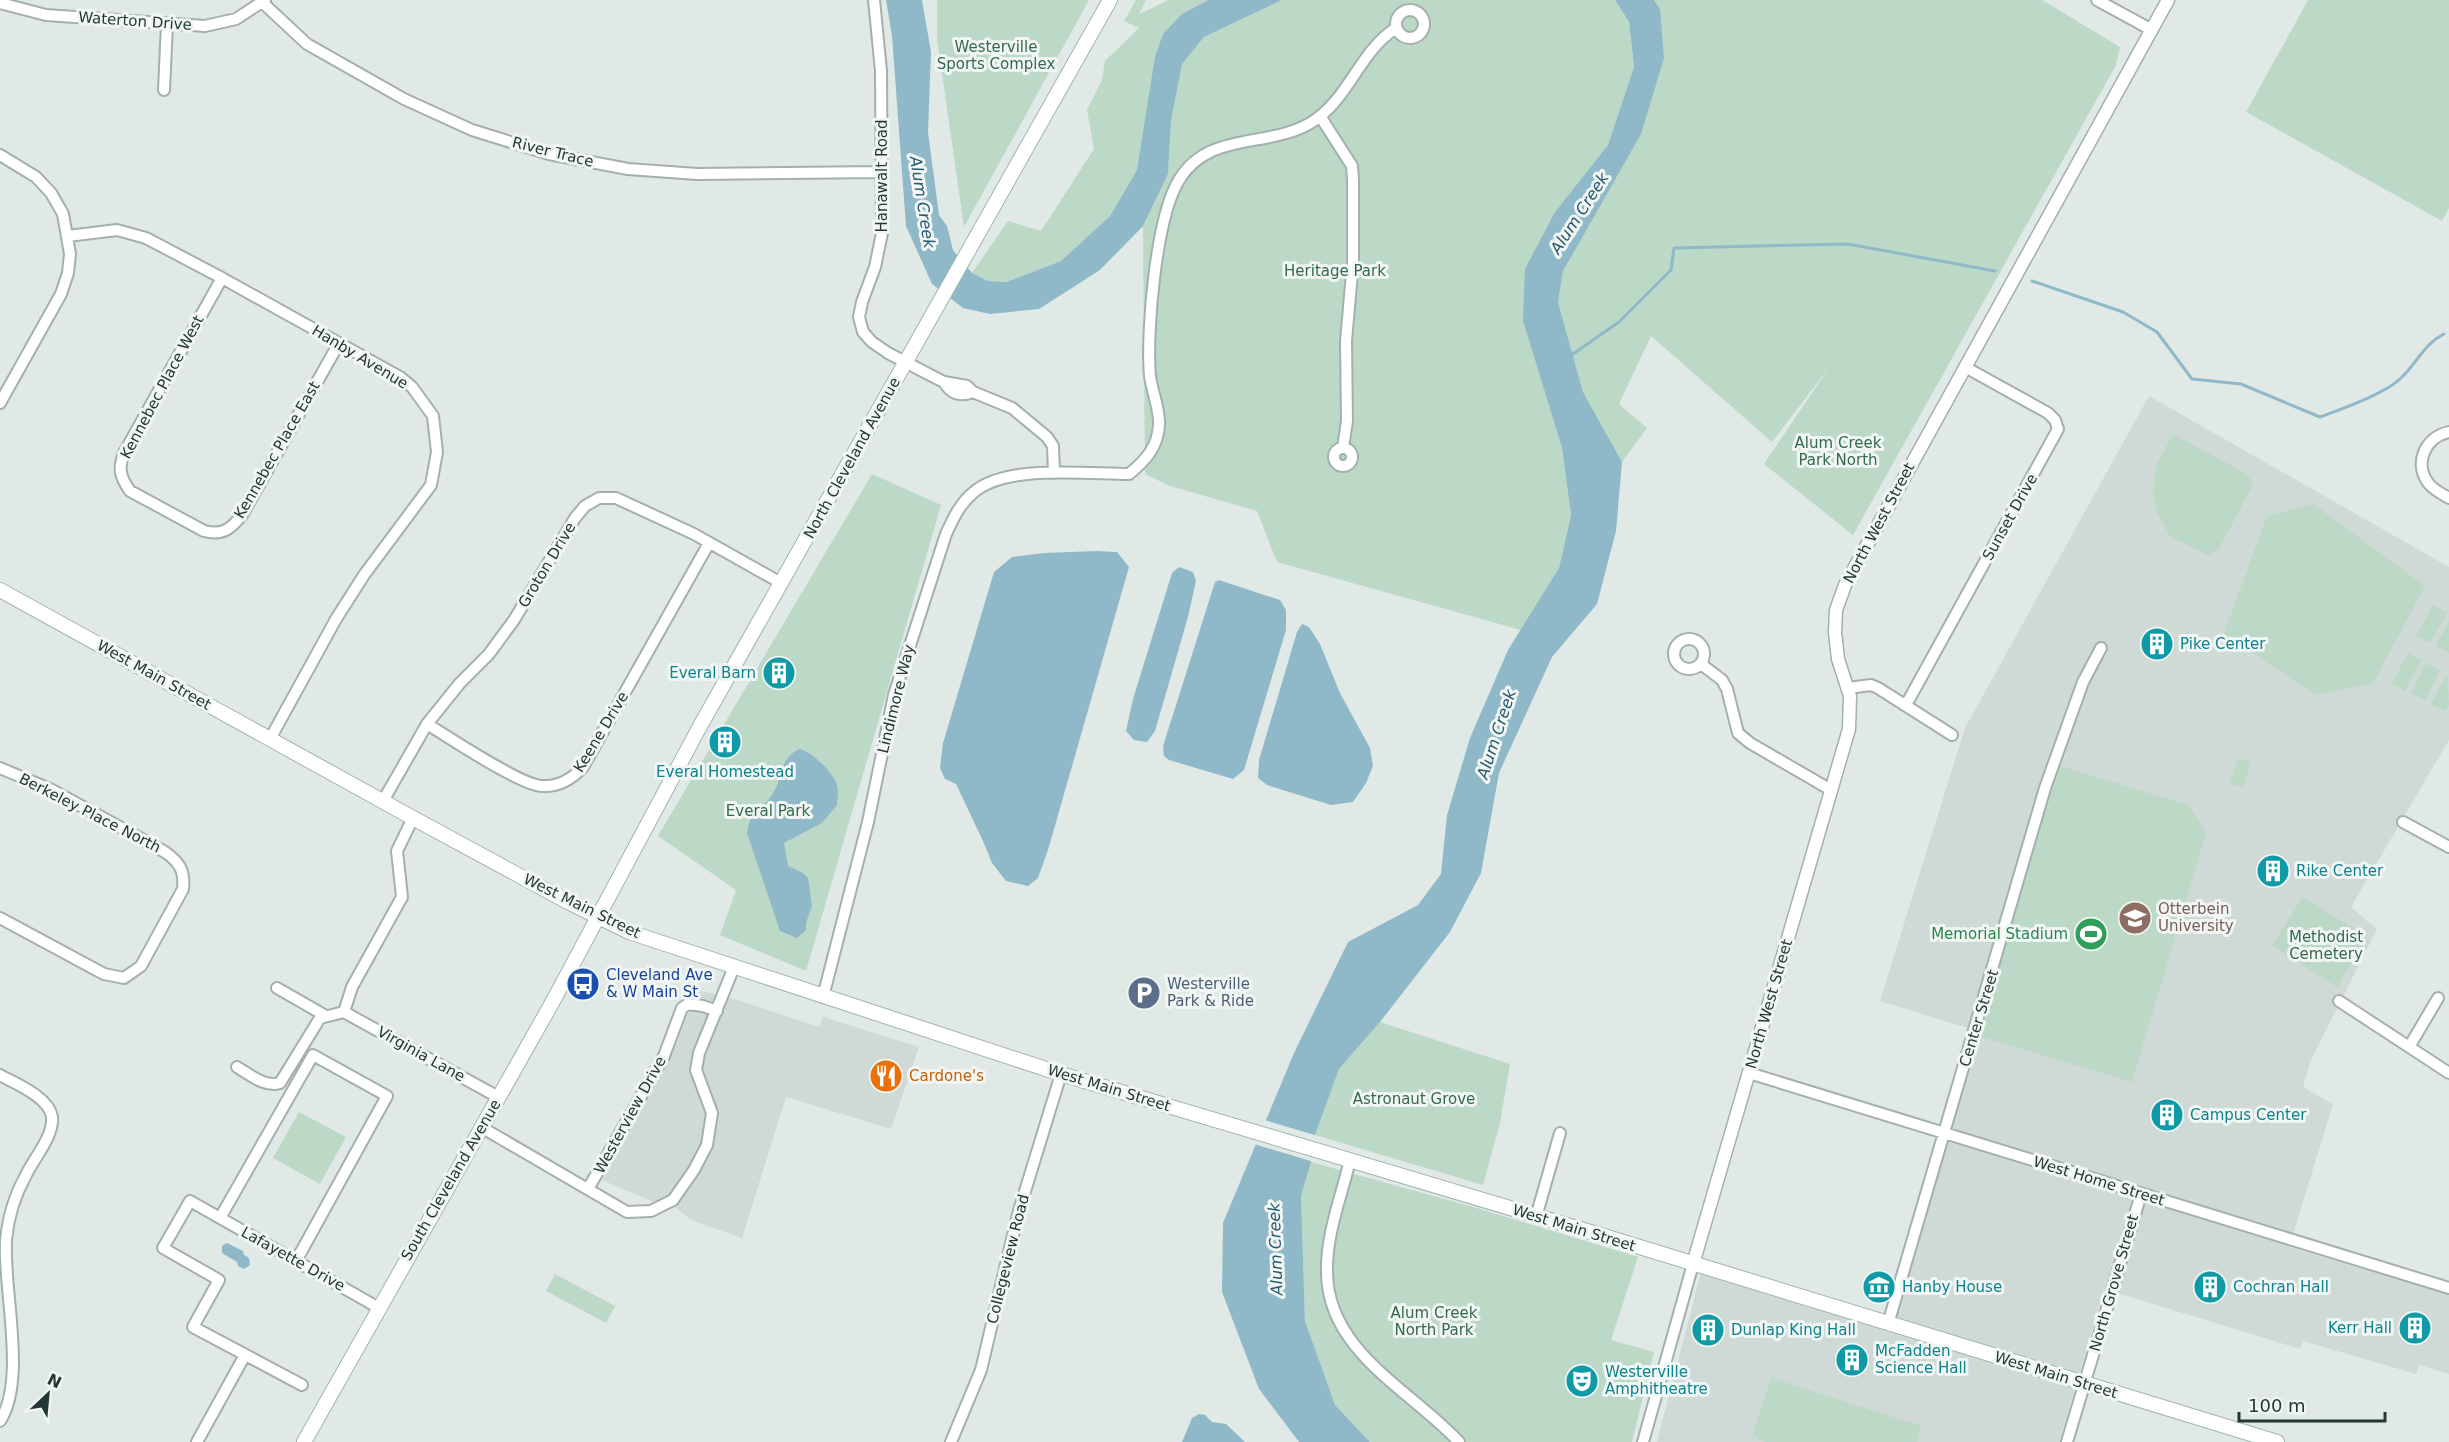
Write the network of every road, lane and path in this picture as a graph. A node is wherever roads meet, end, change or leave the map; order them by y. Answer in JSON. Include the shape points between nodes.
{"nodes":[{"id":1,"x":874,"y":0,"type":"edge"},
{"id":2,"x":1110,"y":0,"type":"edge"},
{"id":3,"x":2097,"y":0,"type":"edge"},
{"id":4,"x":2168,"y":0,"type":"edge"},
{"id":5,"x":264,"y":1,"type":"edge"},
{"id":6,"x":0,"y":3,"type":"edge"},
{"id":7,"x":167,"y":24,"type":"junction"},
{"id":8,"x":1396,"y":28,"type":"dead end"},
{"id":9,"x":2152,"y":30,"type":"junction"},
{"id":10,"x":164,"y":90,"type":"dead end"},
{"id":11,"x":1320,"y":116,"type":"junction"},
{"id":12,"x":0,"y":155,"type":"edge"},
{"id":13,"x":882,"y":172,"type":"junction"},
{"id":14,"x":68,"y":236,"type":"junction"},
{"id":15,"x":222,"y":278,"type":"junction"},
{"id":16,"x":339,"y":343,"type":"junction"},
{"id":17,"x":906,"y":363,"type":"junction"},
{"id":18,"x":1965,"y":367,"type":"junction"},
{"id":19,"x":0,"y":403,"type":"edge"},
{"id":20,"x":2449,"y":432,"type":"edge"},
{"id":21,"x":1343,"y":448,"type":"dead end"},
{"id":22,"x":1054,"y":473,"type":"junction"},
{"id":23,"x":2449,"y":498,"type":"edge"},
{"id":24,"x":168,"y":512,"type":"joint"},
{"id":25,"x":709,"y":543,"type":"junction"},
{"id":26,"x":781,"y":583,"type":"junction"},
{"id":27,"x":0,"y":590,"type":"edge"},
{"id":28,"x":2101,"y":648,"type":"dead end"},
{"id":29,"x":1701,"y":664,"type":"dead end"},
{"id":30,"x":1848,"y":688,"type":"junction"},
{"id":31,"x":1906,"y":705,"type":"junction"},
{"id":32,"x":427,"y":724,"type":"junction"},
{"id":33,"x":1952,"y":735,"type":"dead end"},
{"id":34,"x":270,"y":740,"type":"junction"},
{"id":35,"x":0,"y":768,"type":"edge"},
{"id":36,"x":1831,"y":790,"type":"junction"},
{"id":37,"x":383,"y":801,"type":"junction"},
{"id":38,"x":413,"y":818,"type":"junction"},
{"id":39,"x":2403,"y":822,"type":"dead end"},
{"id":40,"x":2449,"y":847,"type":"edge"},
{"id":41,"x":597,"y":917,"type":"junction"},
{"id":42,"x":0,"y":918,"type":"edge"},
{"id":43,"x":734,"y":967,"type":"junction"},
{"id":44,"x":277,"y":988,"type":"dead end"},
{"id":45,"x":823,"y":997,"type":"junction"},
{"id":46,"x":2438,"y":998,"type":"dead end"},
{"id":47,"x":2339,"y":1001,"type":"dead end"},
{"id":48,"x":717,"y":1011,"type":"junction"},
{"id":49,"x":344,"y":1012,"type":"junction"},
{"id":50,"x":326,"y":1016,"type":"junction"},
{"id":51,"x":2409,"y":1047,"type":"junction"},
{"id":52,"x":237,"y":1067,"type":"dead end"},
{"id":53,"x":1749,"y":1073,"type":"junction"},
{"id":54,"x":2449,"y":1073,"type":"edge"},
{"id":55,"x":1061,"y":1074,"type":"junction"},
{"id":56,"x":0,"y":1075,"type":"edge"},
{"id":57,"x":498,"y":1096,"type":"junction"},
{"id":58,"x":481,"y":1127,"type":"junction"},
{"id":59,"x":1944,"y":1132,"type":"junction"},
{"id":60,"x":1560,"y":1133,"type":"dead end"},
{"id":61,"x":1350,"y":1160,"type":"junction"},
{"id":62,"x":588,"y":1189,"type":"junction"},
{"id":63,"x":2141,"y":1194,"type":"junction"},
{"id":64,"x":1536,"y":1217,"type":"junction"},
{"id":65,"x":219,"y":1218,"type":"junction"},
{"id":66,"x":296,"y":1261,"type":"junction"},
{"id":67,"x":1693,"y":1264,"type":"junction"},
{"id":68,"x":2449,"y":1288,"type":"edge"},
{"id":69,"x":379,"y":1308,"type":"junction"},
{"id":70,"x":1888,"y":1324,"type":"junction"},
{"id":71,"x":244,"y":1355,"type":"junction"},
{"id":72,"x":2084,"y":1384,"type":"junction"},
{"id":73,"x":302,"y":1385,"type":"dead end"},
{"id":74,"x":0,"y":1421,"type":"edge"},
{"id":75,"x":197,"y":1442,"type":"edge"},
{"id":76,"x":304,"y":1442,"type":"edge"},
{"id":77,"x":951,"y":1442,"type":"edge"},
{"id":78,"x":1460,"y":1442,"type":"edge"},
{"id":79,"x":1643,"y":1442,"type":"edge"},
{"id":80,"x":2067,"y":1442,"type":"edge"},
{"id":81,"x":2277,"y":1442,"type":"edge"}],
"edges":[{"from":1,"to":13,"type":"street","name":"Hanawalt Road","via":[[881,72]]},
{"from":2,"to":17,"type":"main road","name":"North Cleveland Avenue"},
{"from":3,"to":9,"type":"street"},
{"from":4,"to":9,"type":"street","name":"North West Street"},
{"from":5,"to":7,"type":"street","name":"Waterton Drive","via":[[236,20],[205,26]]},
{"from":5,"to":13,"type":"street","name":"River Trace","via":[[308,44],[404,99],[472,130],[549,154],[628,169],[697,174]]},
{"from":6,"to":7,"type":"street","name":"Waterton Drive","via":[[46,15]]},
{"from":7,"to":10,"type":"street"},
{"from":8,"to":11,"type":"street","name":"Lindimore Way","via":[[1370,52],[1342,95]]},
{"from":9,"to":18,"type":"street","name":"North West Street"},
{"from":11,"to":21,"type":"street","via":[[1352,166],[1353,180],[1353,262]]},
{"from":11,"to":22,"type":"street","name":"Lindimore Way","via":[[1300,128],[1207,152],[1180,178],[1164,218],[1151,309],[1150,377],[1159,424],[1154,447],[1129,474]]},
{"from":12,"to":14,"type":"street","via":[[36,177],[51,194],[63,214]]},
{"from":13,"to":17,"type":"street","name":"Hanawalt Road","via":[[880,250],[862,302],[860,323],[872,342]]},
{"from":14,"to":15,"type":"street","name":"Hanby Avenue","via":[[117,230],[146,238]]},
{"from":14,"to":19,"type":"street","via":[[68,273],[61,294]]},
{"from":15,"to":16,"type":"street","name":"Hanby Avenue"},
{"from":15,"to":24,"type":"street","name":"Kennebec Place West","via":[[120,466],[122,480],[130,491]]},
{"from":16,"to":24,"type":"street","name":"Kennebec Place East","via":[[233,526],[214,534]]},
{"from":16,"to":34,"type":"street","name":"Hanby Avenue","via":[[412,387],[433,416],[437,452],[431,485],[336,619]]},
{"from":17,"to":22,"type":"street","name":"Hanawalt Road","via":[[1012,408],[1047,436],[1053,446]]},
{"from":17,"to":26,"type":"main road","name":"North Cleveland Avenue"},
{"from":18,"to":30,"type":"street","name":"North West Street","via":[[1845,585],[1836,610],[1835,632],[1838,659]]},
{"from":18,"to":31,"type":"street","name":"Sunset Drive","via":[[2048,413],[2058,429]]},
{"from":20,"to":23,"type":"street","via":[[2437,434],[2426,447],[2421,463],[2431,487]]},
{"from":22,"to":45,"type":"street","name":"Lindimore Way","via":[[1014,474],[989,482],[957,511],[946,534],[894,695],[866,831]]},
{"from":25,"to":26,"type":"street","name":"Groton Drive"},
{"from":25,"to":32,"type":"street","name":"Groton Drive","via":[[616,498],[599,498],[585,506],[514,620]]},
{"from":25,"to":32,"type":"street","name":"Keene Drive","via":[[584,767],[573,778],[553,786],[530,783]]},
{"from":26,"to":41,"type":"main road","name":"North Cleveland Avenue"},
{"from":27,"to":34,"type":"main road","name":"West Main Street"},
{"from":28,"to":59,"type":"street","name":"Center Street","via":[[2083,682],[2045,788]]},
{"from":29,"to":36,"type":"street","via":[[1722,680],[1727,689],[1738,733]]},
{"from":30,"to":31,"type":"street","via":[[1871,685]]},
{"from":30,"to":36,"type":"street","name":"North West Street","via":[[1849,729]]},
{"from":31,"to":33,"type":"street"},
{"from":32,"to":37,"type":"street","name":"Groton Drive"},
{"from":34,"to":37,"type":"main road","name":"West Main Street"},
{"from":35,"to":42,"type":"street","name":"Berkeley Place North","via":[[59,794],[165,852],[177,861],[184,878],[183,889],[141,966],[124,978],[114,978]]},
{"from":36,"to":53,"type":"street","name":"North West Street"},
{"from":37,"to":38,"type":"main road","name":"West Main Street"},
{"from":38,"to":41,"type":"main road","name":"West Main Street"},
{"from":38,"to":49,"type":"street","via":[[397,851],[402,897],[352,987]]},
{"from":39,"to":40,"type":"street"},
{"from":41,"to":43,"type":"main road","name":"West Main Street","via":[[629,932]]},
{"from":41,"to":57,"type":"main road","name":"South Cleveland Avenue"},
{"from":43,"to":45,"type":"main road","name":"West Main Street"},
{"from":43,"to":48,"type":"street","name":"Westerview Drive"},
{"from":44,"to":50,"type":"street"},
{"from":45,"to":55,"type":"main road","name":"West Main Street"},
{"from":46,"to":51,"type":"street"},
{"from":47,"to":51,"type":"street"},
{"from":48,"to":62,"type":"street","name":"Westerview Drive","via":[[688,1004],[682,1008],[664,1056]]},
{"from":48,"to":62,"type":"street","name":"Westerview Drive","via":[[696,1070],[712,1113],[707,1145],[673,1200],[651,1211],[627,1212]]},
{"from":49,"to":50,"type":"street"},
{"from":49,"to":57,"type":"street","name":"Virginia Lane"},
{"from":50,"to":52,"type":"street","via":[[313,1027],[280,1083],[267,1084]]},
{"from":51,"to":54,"type":"street"},
{"from":53,"to":59,"type":"street","name":"West Home Street"},
{"from":53,"to":67,"type":"street","name":"North West Street"},
{"from":55,"to":61,"type":"main road","name":"West Main Street"},
{"from":55,"to":77,"type":"street","name":"Collegeview Road","via":[[1018,1215],[981,1370]]},
{"from":56,"to":74,"type":"street","via":[[39,1097],[52,1115],[50,1130],[10,1211],[6,1250],[13,1379]]},
{"from":57,"to":58,"type":"main road","name":"South Cleveland Avenue"},
{"from":58,"to":62,"type":"street","name":"Westerview Drive"},
{"from":58,"to":69,"type":"main road","name":"South Cleveland Avenue"},
{"from":59,"to":63,"type":"street","name":"West Home Street"},
{"from":59,"to":70,"type":"street","name":"Center Street"},
{"from":60,"to":64,"type":"street"},
{"from":61,"to":64,"type":"main road","name":"West Main Street"},
{"from":61,"to":78,"type":"street","via":[[1331,1230],[1329,1298],[1342,1328],[1368,1361]]},
{"from":63,"to":68,"type":"street","name":"West Home Street"},
{"from":63,"to":72,"type":"street","name":"North Grove Street"},
{"from":64,"to":67,"type":"main road","name":"West Main Street"},
{"from":65,"to":66,"type":"street","name":"Lafayette Drive"},
{"from":65,"to":66,"type":"street","via":[[312,1055],[387,1096]]},
{"from":65,"to":71,"type":"street","name":"Lafayette Drive","via":[[190,1201],[163,1248],[219,1280],[193,1327]]},
{"from":66,"to":69,"type":"street","name":"Lafayette Drive"},
{"from":67,"to":70,"type":"main road","name":"West Main Street"},
{"from":67,"to":79,"type":"street"},
{"from":69,"to":76,"type":"main road","name":"South Cleveland Avenue"},
{"from":70,"to":72,"type":"main road","name":"West Main Street"},
{"from":71,"to":73,"type":"street"},
{"from":71,"to":75,"type":"street"},
{"from":72,"to":80,"type":"street","name":"North Grove Street"},
{"from":72,"to":81,"type":"main road","name":"West Main Street"}]}
